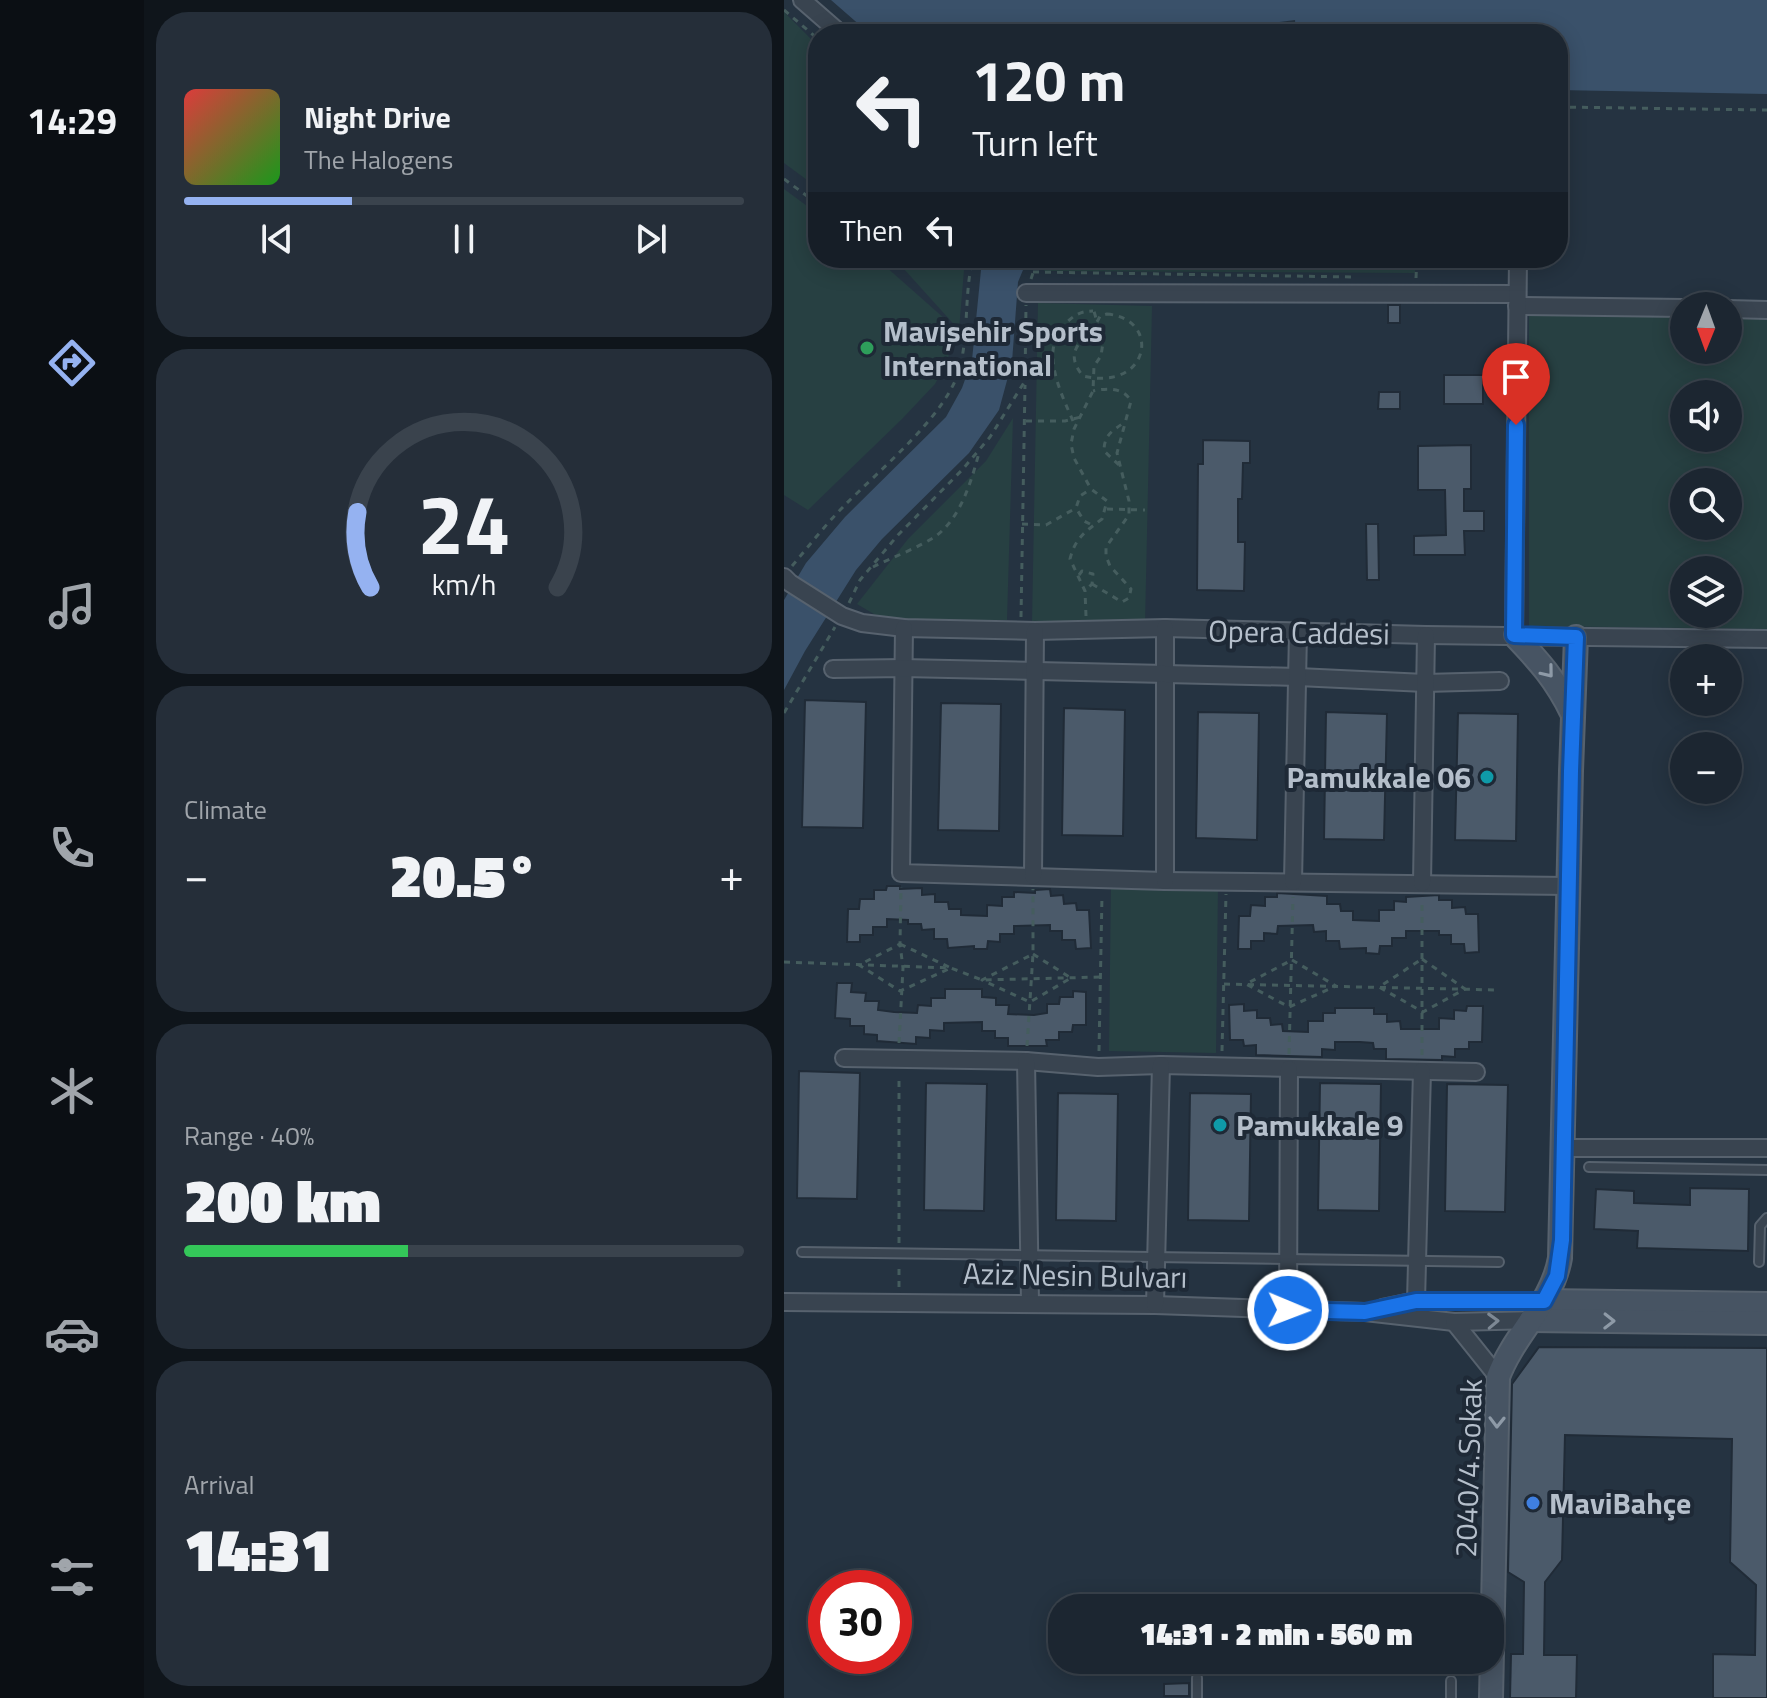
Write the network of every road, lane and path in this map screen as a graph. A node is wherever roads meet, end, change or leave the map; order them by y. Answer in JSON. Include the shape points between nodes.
{"nodes":[{"id":1,"x":802,"y":0,"type":"edge"},
{"id":2,"x":784,"y":10,"type":"edge"},
{"id":3,"x":830,"y":24,"type":"edge"},
{"id":4,"x":808,"y":30,"type":"edge"},
{"id":5,"x":1568,"y":107,"type":"edge"},
{"id":6,"x":1767,"y":110,"type":"edge"},
{"id":7,"x":784,"y":179,"type":"edge"},
{"id":8,"x":808,"y":197,"type":"edge"},
{"id":9,"x":971,"y":268,"type":"edge"},
{"id":10,"x":1035,"y":268,"type":"edge"},
{"id":11,"x":1417,"y":268,"type":"edge"},
{"id":12,"x":1518,"y":268,"type":"edge"},
{"id":13,"x":1026,"y":293,"type":"junction"},
{"id":14,"x":1093,"y":293,"type":"junction"},
{"id":15,"x":1416,"y":294,"type":"junction"},
{"id":16,"x":1517,"y":300,"type":"junction"},
{"id":17,"x":1670,"y":307,"type":"edge"},
{"id":18,"x":1742,"y":309,"type":"edge"},
{"id":19,"x":1767,"y":310,"type":"edge"},
{"id":20,"x":1093,"y":311,"type":"junction"},
{"id":21,"x":1097,"y":325,"type":"junction"},
{"id":22,"x":1093,"y":379,"type":"junction"},
{"id":23,"x":1025,"y":381,"type":"junction"},
{"id":24,"x":1093,"y":391,"type":"junction"},
{"id":25,"x":1081,"y":417,"type":"junction"},
{"id":26,"x":1024,"y":421,"type":"junction"},
{"id":27,"x":1073,"y":421,"type":"junction"},
{"id":28,"x":1125,"y":422,"type":"junction"},
{"id":29,"x":980,"y":449,"type":"junction"},
{"id":30,"x":1120,"y":466,"type":"junction"},
{"id":31,"x":1091,"y":489,"type":"junction"},
{"id":32,"x":1076,"y":508,"type":"junction"},
{"id":33,"x":1107,"y":509,"type":"junction"},
{"id":34,"x":1129,"y":510,"type":"junction"},
{"id":35,"x":1145,"y":510,"type":"dead end"},
{"id":36,"x":1022,"y":524,"type":"junction"},
{"id":37,"x":1094,"y":524,"type":"junction"},
{"id":38,"x":870,"y":569,"type":"junction"},
{"id":39,"x":1079,"y":576,"type":"junction"},
{"id":40,"x":786,"y":578,"type":"edge"},
{"id":41,"x":1092,"y":584,"type":"junction"},
{"id":42,"x":1085,"y":591,"type":"junction"},
{"id":43,"x":838,"y":613,"type":"junction"},
{"id":44,"x":904,"y":628,"type":"junction"},
{"id":45,"x":1165,"y":628,"type":"junction"},
{"id":46,"x":1086,"y":630,"type":"junction"},
{"id":47,"x":1028,"y":631,"type":"junction"},
{"id":48,"x":1298,"y":632,"type":"junction"},
{"id":49,"x":1426,"y":635,"type":"junction"},
{"id":50,"x":1514,"y":635,"type":"junction"},
{"id":51,"x":1576,"y":637,"type":"junction"},
{"id":52,"x":1767,"y":639,"type":"edge"},
{"id":53,"x":903,"y":668,"type":"junction"},
{"id":54,"x":833,"y":669,"type":"dead end"},
{"id":55,"x":1035,"y":673,"type":"junction"},
{"id":56,"x":1165,"y":676,"type":"junction"},
{"id":57,"x":1298,"y":677,"type":"junction"},
{"id":58,"x":1500,"y":681,"type":"dead end"},
{"id":59,"x":1425,"y":683,"type":"junction"},
{"id":60,"x":784,"y":713,"type":"edge"},
{"id":61,"x":1573,"y":715,"type":"junction"},
{"id":62,"x":901,"y":873,"type":"junction"},
{"id":63,"x":1033,"y":876,"type":"junction"},
{"id":64,"x":1102,"y":879,"type":"junction"},
{"id":65,"x":1165,"y":881,"type":"junction"},
{"id":66,"x":1226,"y":882,"type":"junction"},
{"id":67,"x":1293,"y":882,"type":"junction"},
{"id":68,"x":1422,"y":883,"type":"junction"},
{"id":69,"x":1569,"y":886,"type":"junction"},
{"id":70,"x":900,"y":944,"type":"junction"},
{"id":71,"x":1033,"y":954,"type":"junction"},
{"id":72,"x":1422,"y":959,"type":"junction"},
{"id":73,"x":1292,"y":960,"type":"junction"},
{"id":74,"x":784,"y":962,"type":"edge"},
{"id":75,"x":859,"y":965,"type":"junction"},
{"id":76,"x":903,"y":968,"type":"junction"},
{"id":77,"x":951,"y":968,"type":"junction"},
{"id":78,"x":1101,"y":977,"type":"junction"},
{"id":79,"x":1071,"y":978,"type":"junction"},
{"id":80,"x":1030,"y":979,"type":"junction"},
{"id":81,"x":982,"y":980,"type":"junction"},
{"id":82,"x":1224,"y":984,"type":"junction"},
{"id":83,"x":1246,"y":984,"type":"junction"},
{"id":84,"x":1292,"y":985,"type":"junction"},
{"id":85,"x":1336,"y":986,"type":"junction"},
{"id":86,"x":1379,"y":987,"type":"junction"},
{"id":87,"x":1423,"y":988,"type":"junction"},
{"id":88,"x":1465,"y":989,"type":"junction"},
{"id":89,"x":1499,"y":990,"type":"dead end"},
{"id":90,"x":900,"y":991,"type":"junction"},
{"id":91,"x":1030,"y":1002,"type":"junction"},
{"id":92,"x":1289,"y":1007,"type":"junction"},
{"id":93,"x":1423,"y":1012,"type":"junction"},
{"id":94,"x":844,"y":1058,"type":"dead end"},
{"id":95,"x":899,"y":1058,"type":"junction"},
{"id":96,"x":1026,"y":1061,"type":"junction"},
{"id":97,"x":1161,"y":1065,"type":"junction"},
{"id":98,"x":1222,"y":1066,"type":"junction"},
{"id":99,"x":1098,"y":1067,"type":"junction"},
{"id":100,"x":1289,"y":1069,"type":"junction"},
{"id":101,"x":1422,"y":1071,"type":"junction"},
{"id":102,"x":1476,"y":1072,"type":"dead end"},
{"id":103,"x":1564,"y":1148,"type":"junction"},
{"id":104,"x":1767,"y":1148,"type":"edge"},
{"id":105,"x":1589,"y":1167,"type":"dead end"},
{"id":106,"x":1767,"y":1170,"type":"edge"},
{"id":107,"x":1767,"y":1218,"type":"edge"},
{"id":108,"x":802,"y":1252,"type":"dead end"},
{"id":109,"x":899,"y":1253,"type":"junction"},
{"id":110,"x":1029,"y":1255,"type":"junction"},
{"id":111,"x":1156,"y":1257,"type":"junction"},
{"id":112,"x":1288,"y":1259,"type":"junction"},
{"id":113,"x":1417,"y":1261,"type":"junction"},
{"id":114,"x":1499,"y":1262,"type":"dead end"},
{"id":115,"x":1759,"y":1262,"type":"dead end"},
{"id":116,"x":1416,"y":1301,"type":"junction"},
{"id":117,"x":1761,"y":1301,"type":"edge"},
{"id":118,"x":784,"y":1302,"type":"edge"},
{"id":119,"x":1030,"y":1302,"type":"junction"},
{"id":120,"x":899,"y":1303,"type":"junction"},
{"id":121,"x":1155,"y":1305,"type":"junction"},
{"id":122,"x":1288,"y":1310,"type":"junction"},
{"id":123,"x":1538,"y":1310,"type":"junction"},
{"id":124,"x":1365,"y":1312,"type":"junction"},
{"id":125,"x":1454,"y":1322,"type":"junction"},
{"id":126,"x":1767,"y":1323,"type":"edge"},
{"id":127,"x":1498,"y":1377,"type":"junction"},
{"id":128,"x":1197,"y":1678,"type":"dead end"},
{"id":129,"x":1451,"y":1681,"type":"dead end"},
{"id":130,"x":1197,"y":1698,"type":"edge"},
{"id":131,"x":1451,"y":1698,"type":"edge"},
{"id":132,"x":1491,"y":1698,"type":"edge"}],
"edges":[{"from":1,"to":3,"type":"street"},
{"from":2,"to":4,"type":"path"},
{"from":5,"to":6,"type":"path"},
{"from":7,"to":8,"type":"path"},
{"from":9,"to":40,"type":"path","via":[[966,328],[952,388],[935,414],[841,509]]},
{"from":10,"to":13,"type":"path"},
{"from":11,"to":15,"type":"path"},
{"from":12,"to":16,"type":"street"},
{"from":13,"to":14,"type":"street"},
{"from":13,"to":23,"type":"path"},
{"from":14,"to":15,"type":"street"},
{"from":14,"to":20,"type":"path"},
{"from":15,"to":16,"type":"street"},
{"from":16,"to":17,"type":"street"},
{"from":16,"to":50,"type":"street"},
{"from":18,"to":19,"type":"street"},
{"from":20,"to":21,"type":"path"},
{"from":20,"to":27,"type":"path","via":[[1083,311],[1066,323],[1053,352]]},
{"from":21,"to":22,"type":"path","via":[[1103,342]]},
{"from":21,"to":22,"type":"path","via":[[1085,333],[1074,358],[1083,376]]},
{"from":21,"to":22,"type":"path","via":[[1100,316],[1119,315],[1131,322],[1142,345],[1135,368],[1123,376]]},
{"from":22,"to":24,"type":"path"},
{"from":23,"to":26,"type":"path"},
{"from":23,"to":29,"type":"path"},
{"from":24,"to":25,"type":"path"},
{"from":24,"to":28,"type":"path","via":[[1104,388],[1128,395]]},
{"from":25,"to":27,"type":"path"},
{"from":25,"to":31,"type":"path","via":[[1071,444]]},
{"from":26,"to":27,"type":"path"},
{"from":26,"to":36,"type":"path"},
{"from":28,"to":30,"type":"path","via":[[1117,453]]},
{"from":28,"to":30,"type":"path","via":[[1104,442],[1104,451]]},
{"from":29,"to":38,"type":"path"},
{"from":29,"to":38,"type":"path","via":[[951,520],[935,536]]},
{"from":30,"to":34,"type":"path"},
{"from":31,"to":32,"type":"path","via":[[1080,496]]},
{"from":31,"to":33,"type":"path","via":[[1107,501]]},
{"from":32,"to":36,"type":"path","via":[[1046,525]]},
{"from":32,"to":37,"type":"path","via":[[1084,521]]},
{"from":33,"to":34,"type":"path"},
{"from":33,"to":37,"type":"path"},
{"from":34,"to":35,"type":"path"},
{"from":34,"to":41,"type":"path","via":[[1106,547],[1106,556],[1131,589],[1129,598],[1122,602]]},
{"from":36,"to":47,"type":"path"},
{"from":37,"to":39,"type":"path","via":[[1073,547],[1070,559]]},
{"from":38,"to":43,"type":"path"},
{"from":39,"to":41,"type":"path","via":[[1082,571],[1093,574]]},
{"from":39,"to":42,"type":"path"},
{"from":40,"to":43,"type":"street","name":"Opera Caddesi"},
{"from":41,"to":42,"type":"path"},
{"from":42,"to":46,"type":"path"},
{"from":43,"to":44,"type":"street","name":"Opera Caddesi","via":[[862,623]]},
{"from":43,"to":60,"type":"path"},
{"from":44,"to":47,"type":"street","name":"Opera Caddesi"},
{"from":44,"to":53,"type":"street"},
{"from":45,"to":46,"type":"street","name":"Opera Caddesi"},
{"from":45,"to":48,"type":"street","name":"Opera Caddesi"},
{"from":45,"to":56,"type":"street"},
{"from":46,"to":47,"type":"street","name":"Opera Caddesi"},
{"from":47,"to":55,"type":"street"},
{"from":48,"to":49,"type":"street","name":"Opera Caddesi"},
{"from":48,"to":57,"type":"street"},
{"from":49,"to":50,"type":"street","name":"Opera Caddesi"},
{"from":49,"to":59,"type":"street"},
{"from":50,"to":51,"type":"street","name":"Opera Caddesi"},
{"from":50,"to":61,"type":"street","one_way":true,"via":[[1546,668]]},
{"from":51,"to":52,"type":"street","name":"Opera Caddesi"},
{"from":51,"to":61,"type":"street","name":"2040/4.Sokak"},
{"from":53,"to":54,"type":"street"},
{"from":53,"to":55,"type":"street"},
{"from":53,"to":62,"type":"street"},
{"from":55,"to":56,"type":"street"},
{"from":55,"to":63,"type":"street"},
{"from":56,"to":57,"type":"street"},
{"from":56,"to":65,"type":"street"},
{"from":57,"to":59,"type":"street"},
{"from":57,"to":67,"type":"street"},
{"from":58,"to":59,"type":"street"},
{"from":59,"to":68,"type":"street"},
{"from":61,"to":69,"type":"street","name":"2040/4.Sokak"},
{"from":62,"to":63,"type":"street"},
{"from":62,"to":70,"type":"path"},
{"from":63,"to":64,"type":"street"},
{"from":63,"to":71,"type":"path"},
{"from":64,"to":65,"type":"street"},
{"from":64,"to":78,"type":"path"},
{"from":65,"to":66,"type":"street"},
{"from":66,"to":67,"type":"street"},
{"from":66,"to":82,"type":"path"},
{"from":67,"to":68,"type":"street"},
{"from":67,"to":73,"type":"path"},
{"from":68,"to":69,"type":"street"},
{"from":68,"to":72,"type":"path"},
{"from":69,"to":103,"type":"street","name":"2040/4.Sokak"},
{"from":70,"to":75,"type":"path"},
{"from":70,"to":76,"type":"path"},
{"from":70,"to":77,"type":"path"},
{"from":71,"to":79,"type":"path"},
{"from":71,"to":80,"type":"path"},
{"from":71,"to":81,"type":"path"},
{"from":72,"to":86,"type":"path"},
{"from":72,"to":87,"type":"path"},
{"from":72,"to":88,"type":"path"},
{"from":73,"to":83,"type":"path"},
{"from":73,"to":84,"type":"path"},
{"from":73,"to":85,"type":"path"},
{"from":74,"to":75,"type":"path"},
{"from":75,"to":76,"type":"path"},
{"from":75,"to":90,"type":"path"},
{"from":76,"to":77,"type":"path"},
{"from":76,"to":90,"type":"path"},
{"from":77,"to":81,"type":"path"},
{"from":77,"to":90,"type":"path"},
{"from":78,"to":79,"type":"path"},
{"from":78,"to":99,"type":"path"},
{"from":79,"to":80,"type":"path"},
{"from":79,"to":91,"type":"path"},
{"from":80,"to":81,"type":"path"},
{"from":80,"to":91,"type":"path"},
{"from":81,"to":91,"type":"path"},
{"from":82,"to":83,"type":"path"},
{"from":82,"to":98,"type":"path"},
{"from":83,"to":84,"type":"path"},
{"from":83,"to":92,"type":"path"},
{"from":84,"to":85,"type":"path"},
{"from":84,"to":92,"type":"path"},
{"from":85,"to":86,"type":"path"},
{"from":85,"to":92,"type":"path"},
{"from":86,"to":87,"type":"path"},
{"from":86,"to":93,"type":"path"},
{"from":87,"to":88,"type":"path"},
{"from":87,"to":93,"type":"path"},
{"from":88,"to":89,"type":"path"},
{"from":88,"to":93,"type":"path"},
{"from":90,"to":95,"type":"path"},
{"from":91,"to":96,"type":"path"},
{"from":92,"to":100,"type":"path"},
{"from":93,"to":101,"type":"path"},
{"from":94,"to":95,"type":"street"},
{"from":95,"to":96,"type":"street"},
{"from":95,"to":109,"type":"path"},
{"from":96,"to":99,"type":"street"},
{"from":96,"to":110,"type":"street"},
{"from":97,"to":98,"type":"street"},
{"from":97,"to":99,"type":"street"},
{"from":97,"to":111,"type":"street"},
{"from":98,"to":100,"type":"street"},
{"from":100,"to":101,"type":"street"},
{"from":100,"to":112,"type":"street"},
{"from":101,"to":102,"type":"street"},
{"from":101,"to":113,"type":"street"},
{"from":103,"to":104,"type":"street"},
{"from":103,"to":123,"type":"street","name":"2040/4.Sokak","via":[[1560,1258],[1557,1276]]},
{"from":105,"to":106,"type":"lane"},
{"from":107,"to":115,"type":"lane","via":[[1760,1226]]},
{"from":108,"to":109,"type":"lane"},
{"from":109,"to":110,"type":"lane"},
{"from":109,"to":120,"type":"path"},
{"from":110,"to":111,"type":"lane"},
{"from":110,"to":119,"type":"street"},
{"from":111,"to":112,"type":"lane"},
{"from":111,"to":121,"type":"street"},
{"from":112,"to":113,"type":"lane"},
{"from":112,"to":122,"type":"street"},
{"from":113,"to":114,"type":"lane"},
{"from":113,"to":116,"type":"street"},
{"from":116,"to":123,"type":"street","name":"Aziz Nesin Bulvarı"},
{"from":116,"to":124,"type":"street","name":"Aziz Nesin Bulvarı"},
{"from":117,"to":123,"type":"street","name":"Aziz Nesin Bulvarı"},
{"from":118,"to":120,"type":"street","name":"Aziz Nesin Bulvarı"},
{"from":119,"to":120,"type":"street","name":"Aziz Nesin Bulvarı"},
{"from":119,"to":121,"type":"street","name":"Aziz Nesin Bulvarı"},
{"from":121,"to":122,"type":"street","name":"Aziz Nesin Bulvarı"},
{"from":122,"to":124,"type":"street","name":"Aziz Nesin Bulvarı"},
{"from":125,"to":123,"type":"street","name":"Aziz Nesin Bulvarı","one_way":true},
{"from":123,"to":126,"type":"street","name":"Aziz Nesin Bulvarı","one_way":true},
{"from":123,"to":127,"type":"street","name":"2040/4.Sokak"},
{"from":124,"to":125,"type":"street","name":"Aziz Nesin Bulvarı"},
{"from":125,"to":127,"type":"street"},
{"from":127,"to":132,"type":"street","name":"2040/4.Sokak","one_way":true},
{"from":128,"to":130,"type":"lane"},
{"from":129,"to":131,"type":"lane"}]}
